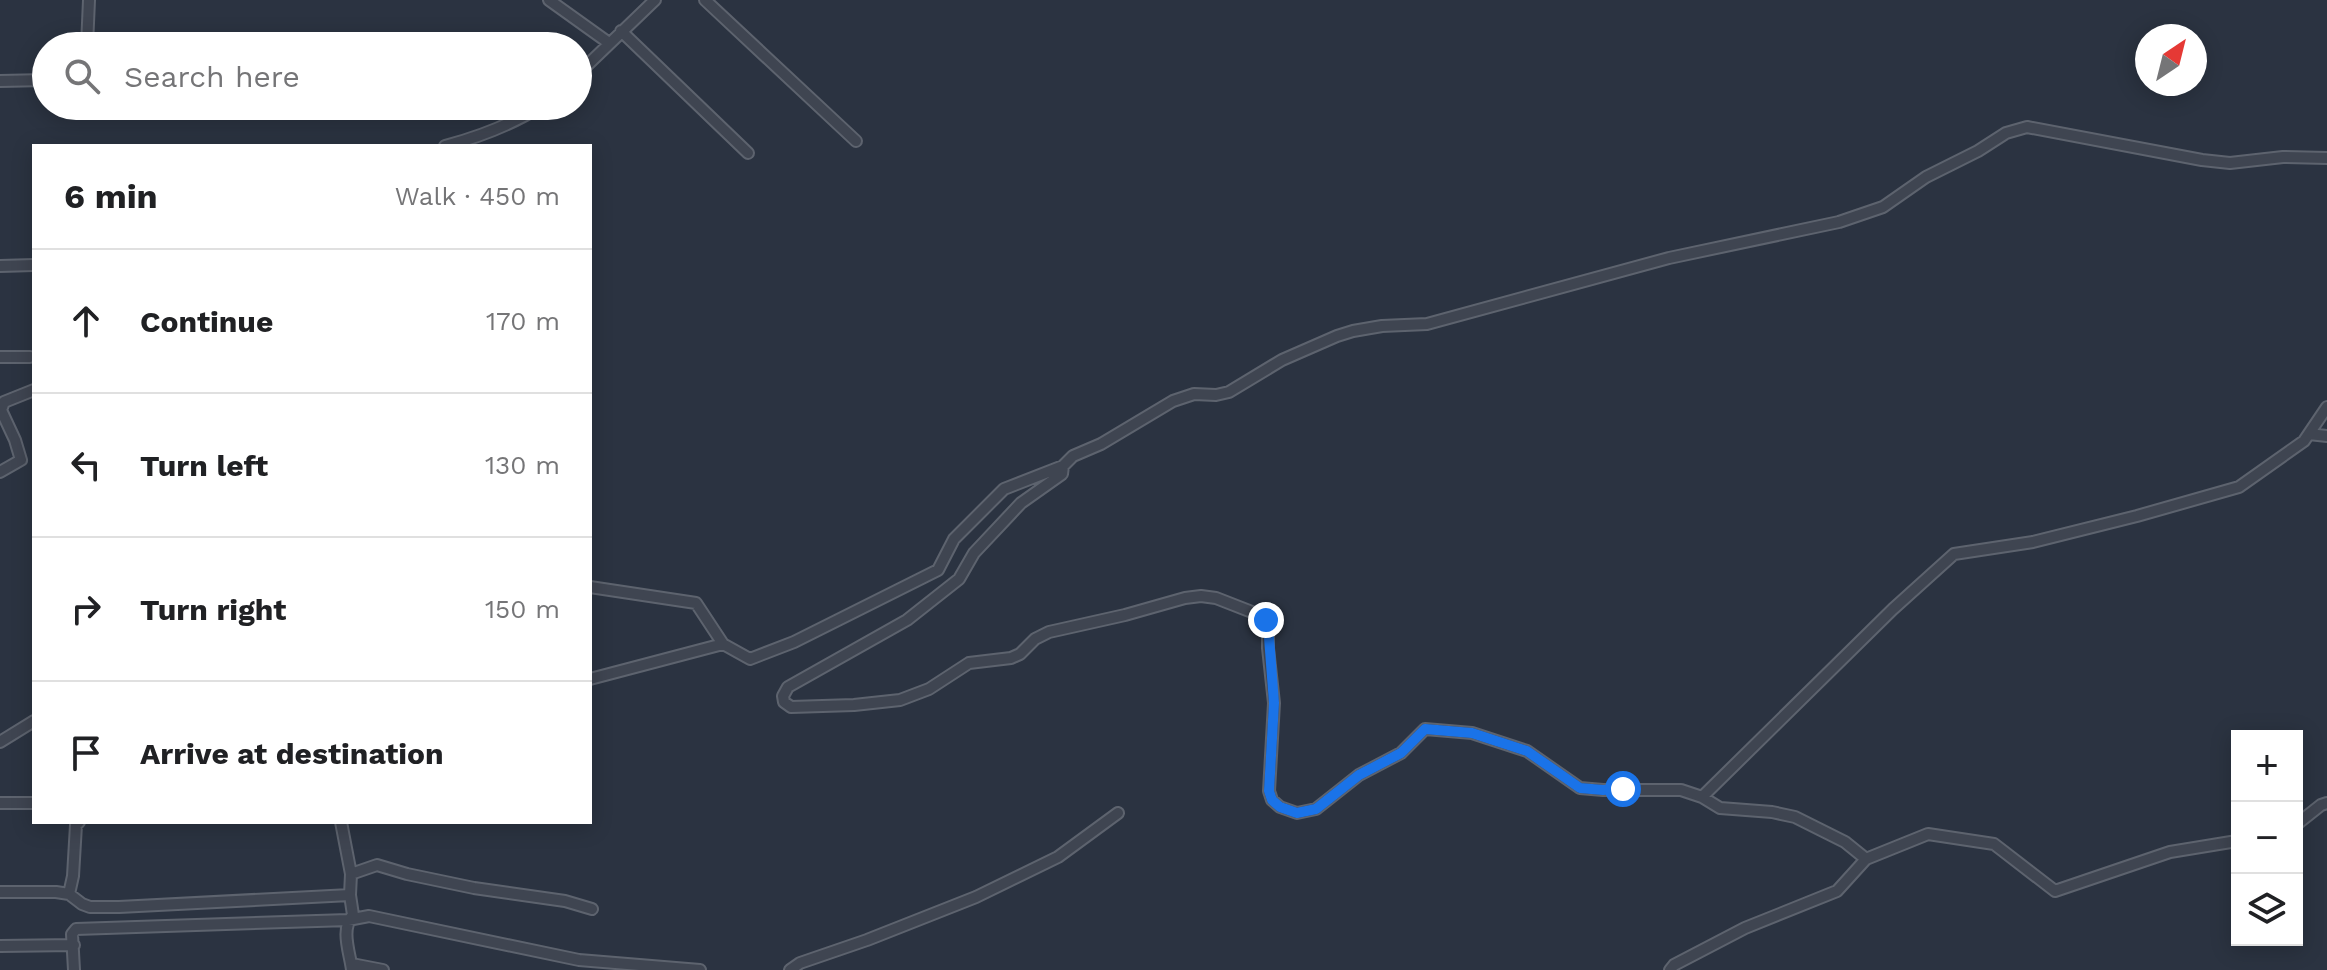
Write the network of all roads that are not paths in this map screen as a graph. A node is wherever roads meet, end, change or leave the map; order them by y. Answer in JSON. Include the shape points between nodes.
{"nodes":[{"id":1,"x":89,"y":0,"type":"edge"},
{"id":2,"x":549,"y":0,"type":"edge"},
{"id":3,"x":655,"y":0,"type":"edge"},
{"id":4,"x":705,"y":0,"type":"edge"},
{"id":5,"x":621,"y":31,"type":"junction"},
{"id":6,"x":88,"y":32,"type":"edge"},
{"id":7,"x":609,"y":43,"type":"junction"},
{"id":8,"x":592,"y":60,"type":"edge"},
{"id":9,"x":32,"y":80,"type":"edge"},
{"id":10,"x":0,"y":81,"type":"edge"},
{"id":11,"x":518,"y":120,"type":"edge"},
{"id":12,"x":856,"y":141,"type":"dead end"},
{"id":13,"x":452,"y":144,"type":"edge"},
{"id":14,"x":748,"y":153,"type":"dead end"},
{"id":15,"x":2327,"y":158,"type":"edge"},
{"id":16,"x":32,"y":265,"type":"edge"},
{"id":17,"x":0,"y":266,"type":"edge"},
{"id":18,"x":0,"y":357,"type":"edge"},
{"id":19,"x":30,"y":357,"type":"dead end"},
{"id":20,"x":32,"y":391,"type":"edge"},
{"id":21,"x":2327,"y":407,"type":"edge"},
{"id":22,"x":2309,"y":434,"type":"junction"},
{"id":23,"x":2327,"y":436,"type":"edge"},
{"id":24,"x":1063,"y":466,"type":"junction"},
{"id":25,"x":0,"y":472,"type":"edge"},
{"id":26,"x":592,"y":587,"type":"edge"},
{"id":27,"x":723,"y":644,"type":"junction"},
{"id":28,"x":592,"y":678,"type":"edge"},
{"id":29,"x":32,"y":722,"type":"edge"},
{"id":30,"x":0,"y":742,"type":"edge"},
{"id":31,"x":1702,"y":797,"type":"junction"},
{"id":32,"x":0,"y":803,"type":"edge"},
{"id":33,"x":32,"y":803,"type":"edge"},
{"id":34,"x":2327,"y":803,"type":"edge"},
{"id":35,"x":1118,"y":813,"type":"dead end"},
{"id":36,"x":2303,"y":819,"type":"edge"},
{"id":37,"x":77,"y":824,"type":"edge"},
{"id":38,"x":341,"y":824,"type":"edge"},
{"id":39,"x":2231,"y":842,"type":"edge"},
{"id":40,"x":1866,"y":859,"type":"junction"},
{"id":41,"x":351,"y":874,"type":"junction"},
{"id":42,"x":0,"y":892,"type":"edge"},
{"id":43,"x":69,"y":894,"type":"junction"},
{"id":44,"x":350,"y":895,"type":"junction"},
{"id":45,"x":592,"y":909,"type":"dead end"},
{"id":46,"x":348,"y":920,"type":"junction"},
{"id":47,"x":74,"y":945,"type":"junction"},
{"id":48,"x":0,"y":946,"type":"edge"},
{"id":49,"x":578,"y":965,"type":"edge"},
{"id":50,"x":352,"y":967,"type":"edge"},
{"id":51,"x":74,"y":970,"type":"edge"},
{"id":52,"x":383,"y":970,"type":"edge"},
{"id":53,"x":700,"y":970,"type":"edge"},
{"id":54,"x":790,"y":970,"type":"edge"},
{"id":55,"x":1670,"y":970,"type":"edge"}],
"edges":[{"from":1,"to":6,"type":"street"},
{"from":2,"to":7,"type":"street"},
{"from":3,"to":5,"type":"street"},
{"from":4,"to":12,"type":"street"},
{"from":5,"to":7,"type":"street"},
{"from":5,"to":14,"type":"street"},
{"from":7,"to":8,"type":"street"},
{"from":9,"to":10,"type":"street"},
{"from":11,"to":13,"type":"street"},
{"from":15,"to":24,"type":"street","via":[[2230,163],[2027,127],[1926,177],[1883,207],[1839,222],[1669,258],[1427,324],[1337,336],[1282,360],[1229,392],[1173,401]]},
{"from":16,"to":17,"type":"street"},
{"from":18,"to":19,"type":"street"},
{"from":20,"to":25,"type":"street","via":[[1,405],[21,460]]},
{"from":21,"to":22,"type":"street"},
{"from":22,"to":23,"type":"street"},
{"from":22,"to":31,"type":"street","via":[[2272,466],[2222,493],[2033,542],[1954,554]]},
{"from":24,"to":27,"type":"street","via":[[1004,489],[954,539],[938,570],[750,659]]},
{"from":24,"to":31,"type":"street","via":[[1062,474],[1021,503],[974,553],[950,587],[907,620],[788,687],[784,702],[791,707],[900,700],[929,689],[969,663],[1020,654],[1049,632],[1201,596],[1257,614],[1268,624],[1274,703],[1269,791],[1280,807],[1297,813],[1316,809],[1359,775],[1401,753],[1425,729],[1472,733],[1527,751],[1580,788],[1681,790]]},
{"from":26,"to":27,"type":"street","via":[[696,603]]},
{"from":27,"to":28,"type":"street"},
{"from":29,"to":30,"type":"street"},
{"from":31,"to":40,"type":"street","via":[[1720,808],[1795,817]]},
{"from":32,"to":33,"type":"street"},
{"from":34,"to":36,"type":"street"},
{"from":35,"to":54,"type":"street","via":[[1058,857],[976,897]]},
{"from":37,"to":43,"type":"street"},
{"from":38,"to":41,"type":"street"},
{"from":39,"to":40,"type":"street","via":[[2170,852],[2055,891],[1994,844],[1928,834]]},
{"from":40,"to":55,"type":"street","via":[[1837,891],[1745,928]]},
{"from":41,"to":44,"type":"street"},
{"from":41,"to":45,"type":"street","via":[[377,865]]},
{"from":42,"to":43,"type":"street"},
{"from":43,"to":44,"type":"street","via":[[90,907]]},
{"from":44,"to":46,"type":"street","via":[[353,915]]},
{"from":46,"to":47,"type":"street","via":[[82,928],[72,934]]},
{"from":46,"to":49,"type":"street","via":[[369,916]]},
{"from":46,"to":50,"type":"street"},
{"from":47,"to":48,"type":"street"},
{"from":47,"to":51,"type":"street"},
{"from":49,"to":53,"type":"street"},
{"from":50,"to":52,"type":"street"}]}
